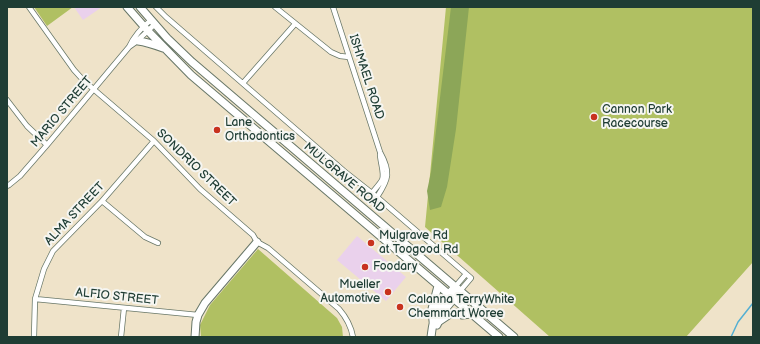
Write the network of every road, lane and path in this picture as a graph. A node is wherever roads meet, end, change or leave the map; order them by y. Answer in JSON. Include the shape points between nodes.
{"nodes":[{"id":1,"x":29,"y":7,"type":"edge"},
{"id":2,"x":127,"y":7,"type":"edge"},
{"id":3,"x":140,"y":7,"type":"edge"},
{"id":4,"x":156,"y":7,"type":"edge"},
{"id":5,"x":275,"y":7,"type":"edge"},
{"id":6,"x":333,"y":7,"type":"edge"},
{"id":7,"x":153,"y":22,"type":"junction"},
{"id":8,"x":295,"y":24,"type":"junction"},
{"id":9,"x":145,"y":29,"type":"junction"},
{"id":10,"x":138,"y":41,"type":"junction"},
{"id":11,"x":129,"y":47,"type":"junction"},
{"id":12,"x":164,"y":48,"type":"junction"},
{"id":13,"x":349,"y":57,"type":"junction"},
{"id":14,"x":243,"y":83,"type":"junction"},
{"id":15,"x":93,"y":90,"type":"junction"},
{"id":16,"x":7,"y":100,"type":"edge"},
{"id":17,"x":154,"y":141,"type":"junction"},
{"id":18,"x":48,"y":145,"type":"junction"},
{"id":19,"x":380,"y":152,"type":"junction"},
{"id":20,"x":7,"y":186,"type":"edge"},
{"id":21,"x":372,"y":193,"type":"junction"},
{"id":22,"x":377,"y":197,"type":"junction"},
{"id":23,"x":102,"y":201,"type":"junction"},
{"id":24,"x":257,"y":242,"type":"junction"},
{"id":25,"x":158,"y":243,"type":"dead end"},
{"id":26,"x":466,"y":274,"type":"junction"},
{"id":27,"x":438,"y":286,"type":"junction"},
{"id":28,"x":457,"y":289,"type":"junction"},
{"id":29,"x":451,"y":296,"type":"junction"},
{"id":30,"x":35,"y":299,"type":"junction"},
{"id":31,"x":124,"y":308,"type":"junction"},
{"id":32,"x":471,"y":314,"type":"junction"},
{"id":33,"x":198,"y":315,"type":"junction"},
{"id":34,"x":435,"y":322,"type":"junction"},
{"id":35,"x":34,"y":337,"type":"edge"},
{"id":36,"x":121,"y":337,"type":"edge"},
{"id":37,"x":195,"y":337,"type":"edge"},
{"id":38,"x":353,"y":337,"type":"edge"},
{"id":39,"x":431,"y":337,"type":"edge"},
{"id":40,"x":435,"y":337,"type":"edge"},
{"id":41,"x":498,"y":337,"type":"edge"},
{"id":42,"x":514,"y":337,"type":"edge"}],
"edges":[{"from":1,"to":15,"type":"street","name":"SONDRIO STREET","via":[[74,70]]},
{"from":2,"to":9,"type":"main road","name":"MULGRAVE ROAD"},
{"from":3,"to":7,"type":"main road","name":"MULGRAVE ROAD"},
{"from":4,"to":14,"type":"street","name":"MULGRAVE ROAD"},
{"from":5,"to":8,"type":"street"},
{"from":6,"to":13,"type":"street","name":"ISHMAEL ROAD"},
{"from":7,"to":9,"type":"street","name":"MARIO STREET"},
{"from":7,"to":28,"type":"main road","name":"MULGRAVE ROAD","via":[[196,66]]},
{"from":8,"to":13,"type":"street","via":[[331,52]]},
{"from":8,"to":14,"type":"street"},
{"from":9,"to":10,"type":"street","name":"MARIO STREET"},
{"from":9,"to":11,"type":"street","name":"MARIO STREET","via":[[132,40]]},
{"from":9,"to":12,"type":"main road","name":"MULGRAVE ROAD"},
{"from":10,"to":11,"type":"street","name":"MARIO STREET"},
{"from":10,"to":12,"type":"main road"},
{"from":11,"to":15,"type":"street","name":"MARIO STREET"},
{"from":12,"to":27,"type":"main road","name":"MULGRAVE ROAD","via":[[191,75]]},
{"from":13,"to":19,"type":"street","name":"ISHMAEL ROAD"},
{"from":14,"to":21,"type":"street","name":"MULGRAVE ROAD"},
{"from":15,"to":17,"type":"street","name":"SONDRIO STREET"},
{"from":15,"to":18,"type":"street","name":"MARIO STREET"},
{"from":16,"to":18,"type":"street","via":[[27,126]]},
{"from":17,"to":23,"type":"street","name":"ALMA STREET"},
{"from":17,"to":24,"type":"street","name":"SONDRIO STREET","via":[[200,189]]},
{"from":18,"to":20,"type":"street","name":"MARIO STREET","via":[[20,176]]},
{"from":19,"to":21,"type":"street","name":"ISHMAEL ROAD","via":[[383,176]]},
{"from":19,"to":22,"type":"street","name":"ISHMAEL ROAD","via":[[384,159],[387,178]]},
{"from":21,"to":22,"type":"street","name":"MULGRAVE ROAD"},
{"from":22,"to":26,"type":"street","name":"MULGRAVE ROAD"},
{"from":23,"to":25,"type":"street","via":[[145,237]]},
{"from":23,"to":30,"type":"street","name":"ALMA STREET","via":[[53,251],[44,269]]},
{"from":24,"to":33,"type":"main road","via":[[205,303]]},
{"from":24,"to":38,"type":"street","name":"SONDRIO STREET","via":[[268,248],[341,312],[349,324]]},
{"from":26,"to":28,"type":"street"},
{"from":26,"to":28,"type":"street","name":"MULGRAVE ROAD","via":[[471,278]]},
{"from":27,"to":29,"type":"main road","name":"MULGRAVE ROAD"},
{"from":27,"to":34,"type":"main road","via":[[432,309]]},
{"from":28,"to":29,"type":"main road"},
{"from":28,"to":42,"type":"main road"},
{"from":29,"to":32,"type":"main road","name":"MULGRAVE ROAD"},
{"from":29,"to":34,"type":"main road"},
{"from":30,"to":31,"type":"street","name":"ALFIO STREET"},
{"from":30,"to":35,"type":"street","name":"ALMA STREET"},
{"from":31,"to":33,"type":"street","name":"ALFIO STREET"},
{"from":31,"to":36,"type":"street"},
{"from":32,"to":34,"type":"main road","via":[[450,314]]},
{"from":32,"to":41,"type":"main road","name":"MULGRAVE ROAD"},
{"from":33,"to":37,"type":"main road"},
{"from":34,"to":39,"type":"main road"},
{"from":34,"to":40,"type":"main road"}]}
